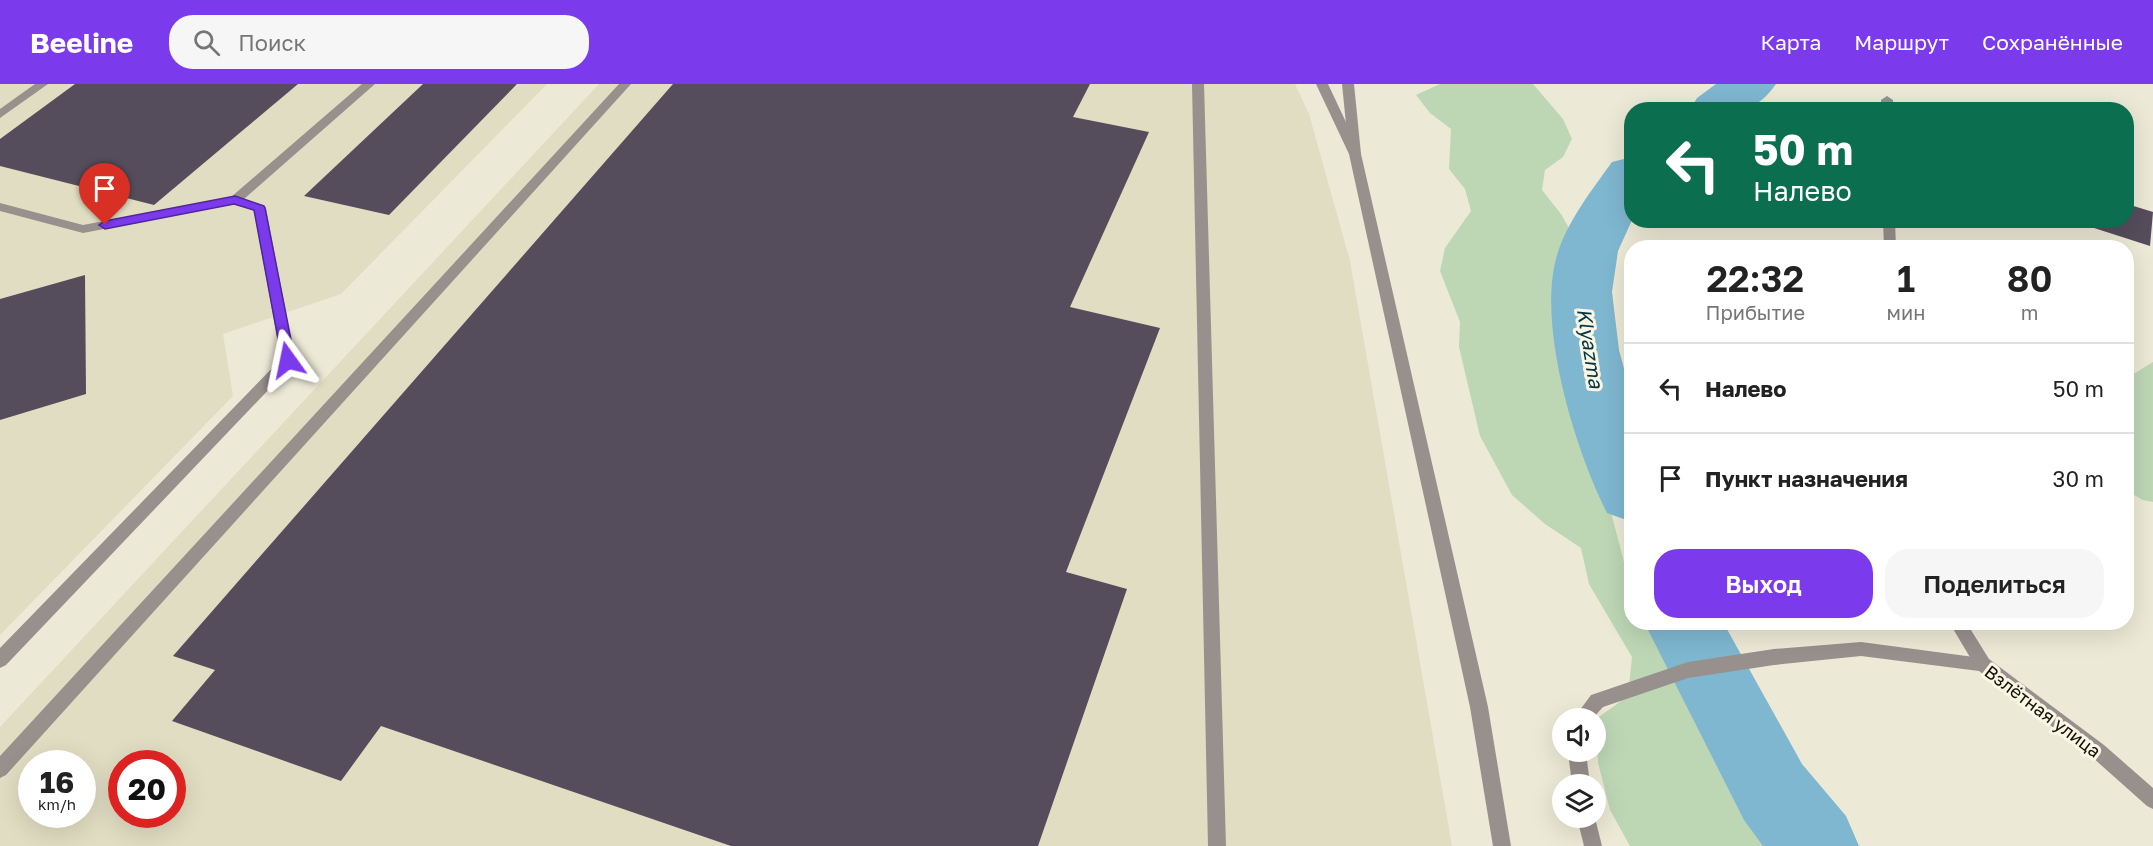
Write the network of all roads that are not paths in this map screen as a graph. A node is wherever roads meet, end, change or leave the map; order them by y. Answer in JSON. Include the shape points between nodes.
{"nodes":[{"id":1,"x":42,"y":84,"type":"edge"},
{"id":2,"x":369,"y":84,"type":"edge"},
{"id":3,"x":625,"y":84,"type":"edge"},
{"id":4,"x":1198,"y":84,"type":"edge"},
{"id":5,"x":1322,"y":84,"type":"edge"},
{"id":6,"x":1348,"y":84,"type":"edge"},
{"id":7,"x":0,"y":114,"type":"edge"},
{"id":8,"x":1355,"y":154,"type":"junction"},
{"id":9,"x":235,"y":200,"type":"junction"},
{"id":10,"x":0,"y":207,"type":"edge"},
{"id":11,"x":1963,"y":630,"type":"edge"},
{"id":12,"x":0,"y":660,"type":"edge"},
{"id":13,"x":1983,"y":664,"type":"junction"},
{"id":14,"x":1591,"y":708,"type":"edge"},
{"id":15,"x":0,"y":769,"type":"edge"},
{"id":16,"x":2153,"y":800,"type":"edge"},
{"id":17,"x":1588,"y":828,"type":"edge"},
{"id":18,"x":1217,"y":846,"type":"edge"},
{"id":19,"x":1502,"y":846,"type":"edge"},
{"id":20,"x":1593,"y":846,"type":"edge"}],
"edges":[{"from":1,"to":7,"type":"street"},
{"from":2,"to":9,"type":"street"},
{"from":3,"to":15,"type":"street"},
{"from":4,"to":18,"type":"street"},
{"from":5,"to":8,"type":"street"},
{"from":6,"to":8,"type":"street"},
{"from":8,"to":19,"type":"street","via":[[1479,707]]},
{"from":9,"to":10,"type":"street","via":[[83,229]]},
{"from":9,"to":12,"type":"street","via":[[260,208],[288,360]]},
{"from":11,"to":13,"type":"street"},
{"from":13,"to":14,"type":"street","name":"Взлётная улица","via":[[1861,649],[1774,657],[1688,670],[1597,701]]},
{"from":13,"to":16,"type":"street","name":"Взлётная улица","via":[[2098,752]]},
{"from":17,"to":20,"type":"street"}]}
